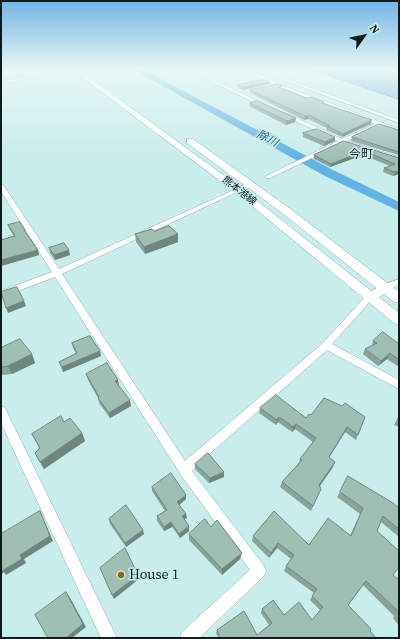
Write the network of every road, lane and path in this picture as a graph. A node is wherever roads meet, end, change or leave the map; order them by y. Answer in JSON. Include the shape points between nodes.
{"nodes":[{"id":1,"x":116,"y":99,"type":"edge"},
{"id":2,"x":127,"y":99,"type":"edge"},
{"id":3,"x":251,"y":99,"type":"edge"},
{"id":4,"x":313,"y":99,"type":"edge"},
{"id":5,"x":336,"y":99,"type":"edge"},
{"id":6,"x":273,"y":109,"type":"edge"},
{"id":7,"x":148,"y":112,"type":"junction"},
{"id":8,"x":280,"y":112,"type":"edge"},
{"id":9,"x":135,"y":114,"type":"junction"},
{"id":10,"x":160,"y":121,"type":"dead end"},
{"id":11,"x":399,"y":122,"type":"edge"},
{"id":12,"x":378,"y":124,"type":"junction"},
{"id":13,"x":399,"y":131,"type":"edge"},
{"id":14,"x":180,"y":134,"type":"dead end"},
{"id":15,"x":342,"y":141,"type":"junction"},
{"id":16,"x":399,"y":159,"type":"edge"},
{"id":17,"x":268,"y":177,"type":"dead end"},
{"id":18,"x":250,"y":184,"type":"junction"},
{"id":19,"x":1,"y":186,"type":"edge"},
{"id":20,"x":238,"y":190,"type":"junction"},
{"id":21,"x":57,"y":273,"type":"junction"},
{"id":22,"x":399,"y":282,"type":"edge"},
{"id":23,"x":384,"y":288,"type":"junction"},
{"id":24,"x":1,"y":294,"type":"edge"},
{"id":25,"x":370,"y":297,"type":"junction"},
{"id":26,"x":399,"y":299,"type":"edge"},
{"id":27,"x":399,"y":320,"type":"edge"},
{"id":28,"x":326,"y":345,"type":"junction"},
{"id":29,"x":399,"y":385,"type":"edge"},
{"id":30,"x":1,"y":411,"type":"edge"},
{"id":31,"x":185,"y":471,"type":"junction"},
{"id":32,"x":109,"y":638,"type":"edge"},
{"id":33,"x":188,"y":638,"type":"edge"}],
"edges":[{"from":1,"to":9,"type":"main road","name":"熊本港線"},
{"from":2,"to":7,"type":"main road"},
{"from":3,"to":6,"type":"street"},
{"from":4,"to":12,"type":"street"},
{"from":5,"to":11,"type":"street"},
{"from":7,"to":9,"type":"main road"},
{"from":7,"to":10,"type":"main road"},
{"from":8,"to":15,"type":"street"},
{"from":9,"to":20,"type":"main road","name":"熊本港線"},
{"from":12,"to":13,"type":"street"},
{"from":12,"to":15,"type":"street"},
{"from":14,"to":18,"type":"main road","name":"熊本港線"},
{"from":15,"to":16,"type":"street"},
{"from":15,"to":17,"type":"street"},
{"from":18,"to":20,"type":"street"},
{"from":18,"to":23,"type":"main road","name":"熊本港線"},
{"from":19,"to":21,"type":"street"},
{"from":20,"to":21,"type":"street"},
{"from":20,"to":25,"type":"main road","name":"熊本港線"},
{"from":21,"to":24,"type":"street"},
{"from":21,"to":31,"type":"street"},
{"from":22,"to":23,"type":"street"},
{"from":23,"to":25,"type":"street"},
{"from":23,"to":26,"type":"main road","name":"熊本港線"},
{"from":25,"to":27,"type":"main road","name":"熊本港線"},
{"from":25,"to":28,"type":"street"},
{"from":28,"to":29,"type":"street"},
{"from":28,"to":31,"type":"street","via":[[193,460]]},
{"from":30,"to":32,"type":"street"},
{"from":31,"to":33,"type":"street","via":[[259,571]]}]}
